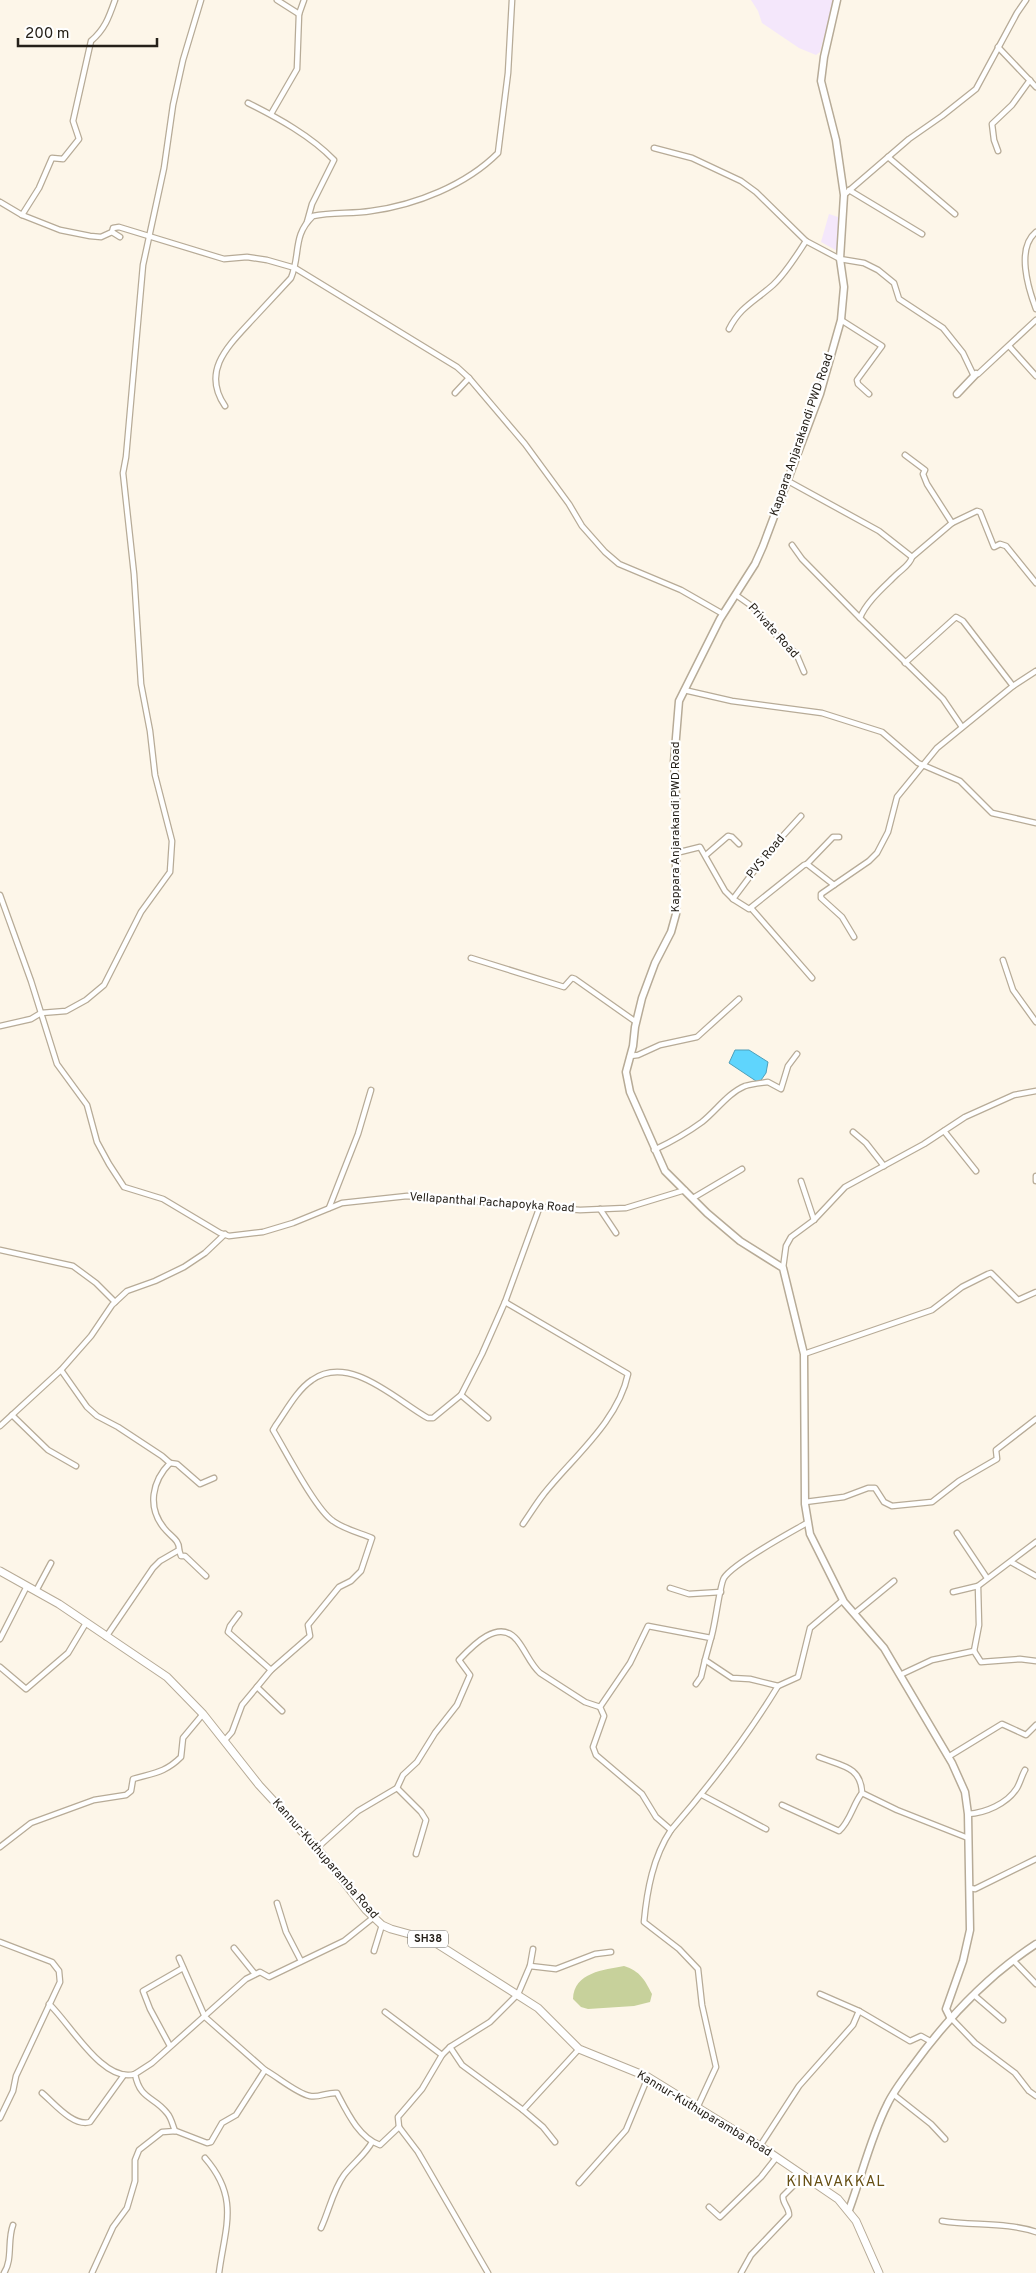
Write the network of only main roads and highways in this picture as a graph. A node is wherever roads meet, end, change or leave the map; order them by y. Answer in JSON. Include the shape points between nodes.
{"nodes":[{"id":1,"x":837,"y":0,"type":"edge"},
{"id":2,"x":976,"y":374,"type":"road end"},
{"id":3,"x":957,"y":394,"type":"dead end"},
{"id":4,"x":0,"y":1571,"type":"edge"},
{"id":5,"x":1036,"y":1944,"type":"edge"},
{"id":6,"x":950,"y":2017,"type":"junction"},
{"id":7,"x":849,"y":2210,"type":"junction"},
{"id":8,"x":879,"y":2273,"type":"edge"}],
"edges":[{"from":1,"to":6,"type":"main road","name":"Kappara Anjarakandi PWD Road","via":[[821,81],[846,193],[840,259],[844,287],[841,320],[820,394],[755,564],[723,614],[679,701],[674,762],[676,914],[672,932],[652,972],[636,1022],[626,1072],[630,1092],[665,1170],[740,1241],[784,1268],[804,1354],[805,1502],[810,1534],[842,1600],[884,1648],[948,1756],[965,1792],[970,1930],[946,2009]]},
{"from":2,"to":3,"type":"main road"},
{"from":4,"to":7,"type":"main road","name":"Kannur-Kuthuparamba Road","number":"SH38","via":[[167,1677],[225,1740],[259,1785],[382,1925],[431,1940],[538,2008],[579,2049],[648,2078],[760,2146],[838,2199]]},
{"from":5,"to":6,"type":"main road","via":[[1013,1960]]},
{"from":6,"to":7,"type":"main road","via":[[893,2094],[872,2138]]},
{"from":7,"to":8,"type":"main road","name":"Kannur-Kuthuparamba Road","number":"SH38"}]}
